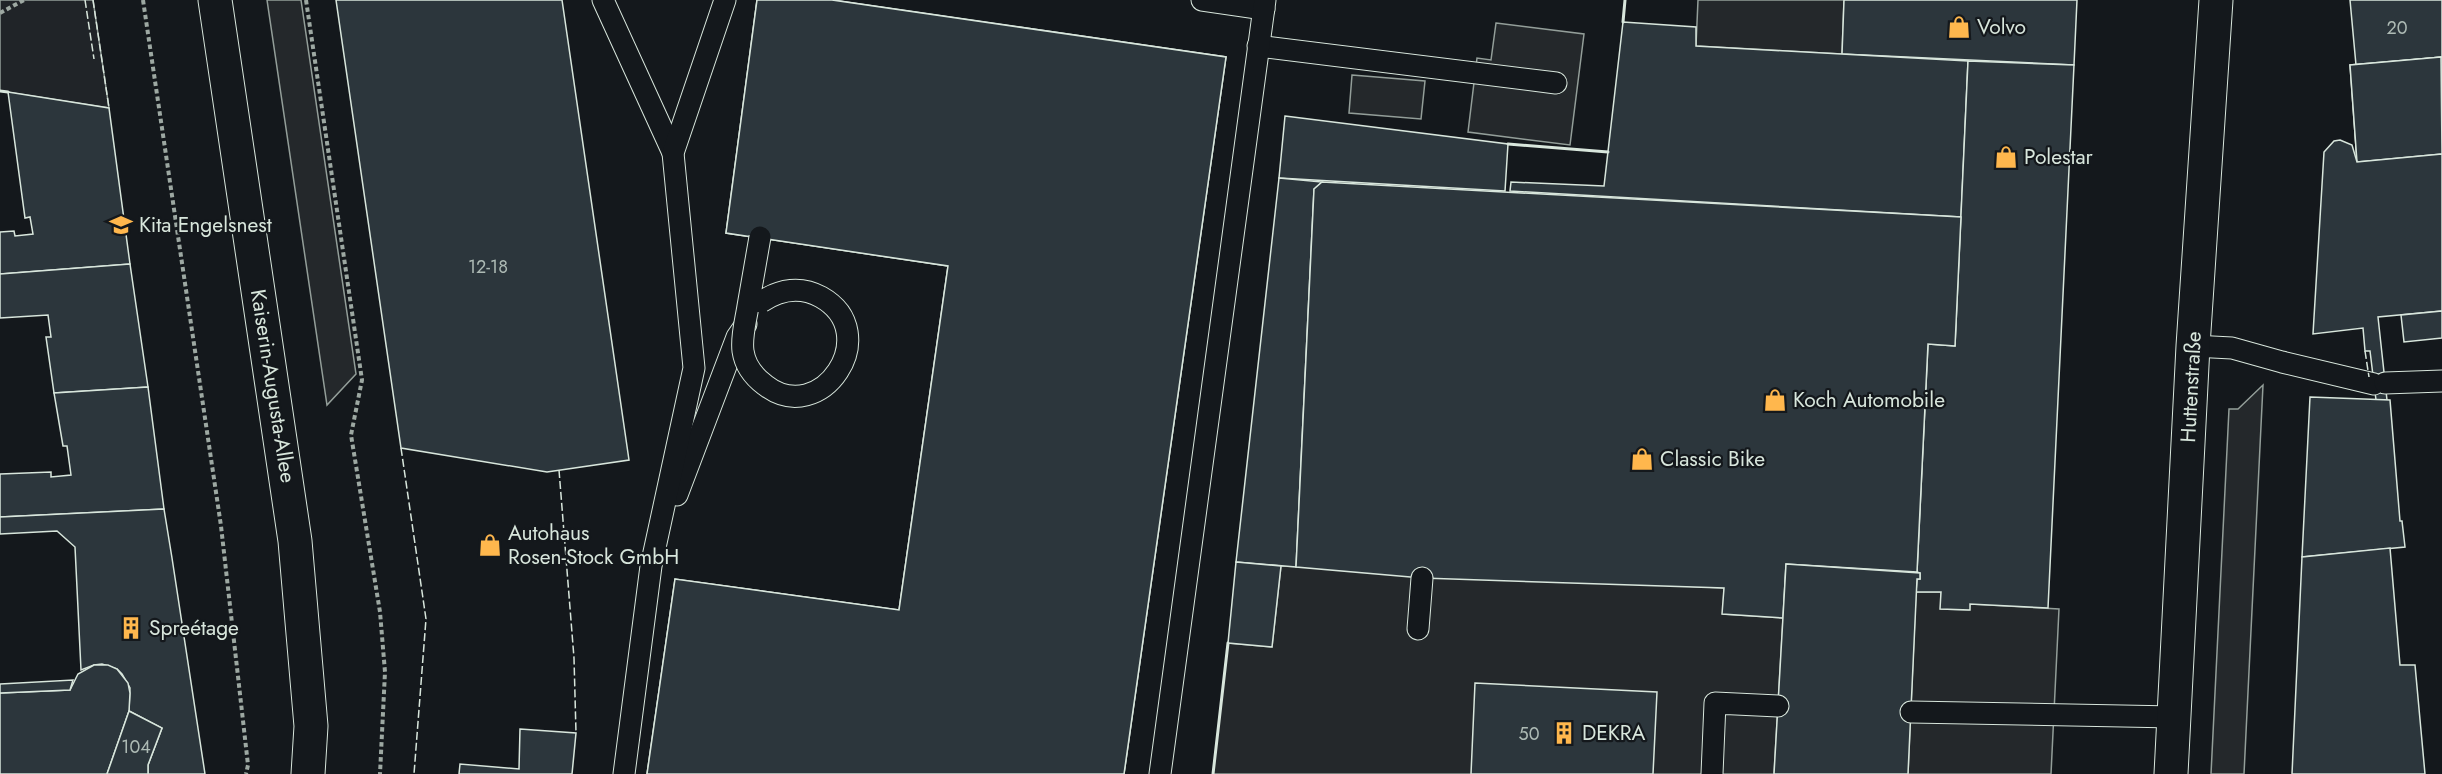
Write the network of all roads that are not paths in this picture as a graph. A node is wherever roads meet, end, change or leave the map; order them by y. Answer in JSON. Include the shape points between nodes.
{"nodes":[{"id":1,"x":215,"y":0,"type":"edge"},
{"id":2,"x":603,"y":0,"type":"edge"},
{"id":3,"x":725,"y":0,"type":"edge"},
{"id":4,"x":1202,"y":0,"type":"edge"},
{"id":5,"x":2216,"y":0,"type":"edge"},
{"id":6,"x":1264,"y":5,"type":"edge"},
{"id":7,"x":1258,"y":46,"type":"junction"},
{"id":8,"x":1557,"y":83,"type":"dead end"},
{"id":9,"x":673,"y":153,"type":"junction"},
{"id":10,"x":760,"y":237,"type":"dead end"},
{"id":11,"x":2193,"y":346,"type":"junction"},
{"id":12,"x":2442,"y":381,"type":"edge"},
{"id":13,"x":651,"y":566,"type":"junction"},
{"id":14,"x":1422,"y":578,"type":"dead end"},
{"id":15,"x":1418,"y":629,"type":"dead end"},
{"id":16,"x":1778,"y":706,"type":"dead end"},
{"id":17,"x":1911,"y":712,"type":"dead end"},
{"id":18,"x":2174,"y":717,"type":"junction"},
{"id":19,"x":308,"y":774,"type":"edge"},
{"id":20,"x":624,"y":774,"type":"edge"},
{"id":21,"x":1160,"y":774,"type":"edge"},
{"id":22,"x":1712,"y":774,"type":"edge"},
{"id":23,"x":2171,"y":774,"type":"edge"}],
"edges":[{"from":1,"to":19,"type":"street","name":"Kaiserin-Augusta-Allee","via":[[294,533],[311,726]]},
{"from":2,"to":9,"type":"lane"},
{"from":3,"to":9,"type":"lane"},
{"from":4,"to":6,"type":"lane"},
{"from":5,"to":11,"type":"street","name":"Huttenstraße"},
{"from":6,"to":7,"type":"lane"},
{"from":7,"to":8,"type":"lane"},
{"from":7,"to":21,"type":"lane"},
{"from":9,"to":13,"type":"lane","via":[[694,368]]},
{"from":10,"to":13,"type":"lane","bridge":true,"via":[[742,341],[748,367],[768,388],[797,395],[826,386],[841,369],[847,333],[827,301],[804,290],[781,292],[761,302],[737,337]]},
{"from":11,"to":12,"type":"lane","via":[[2232,348],[2379,383]]},
{"from":11,"to":18,"type":"street","name":"Huttenstraße"},
{"from":13,"to":20,"type":"lane"},
{"from":14,"to":15,"type":"lane"},
{"from":16,"to":22,"type":"lane","via":[[1715,703]]},
{"from":17,"to":18,"type":"lane"},
{"from":18,"to":23,"type":"street","name":"Huttenstraße"}]}
